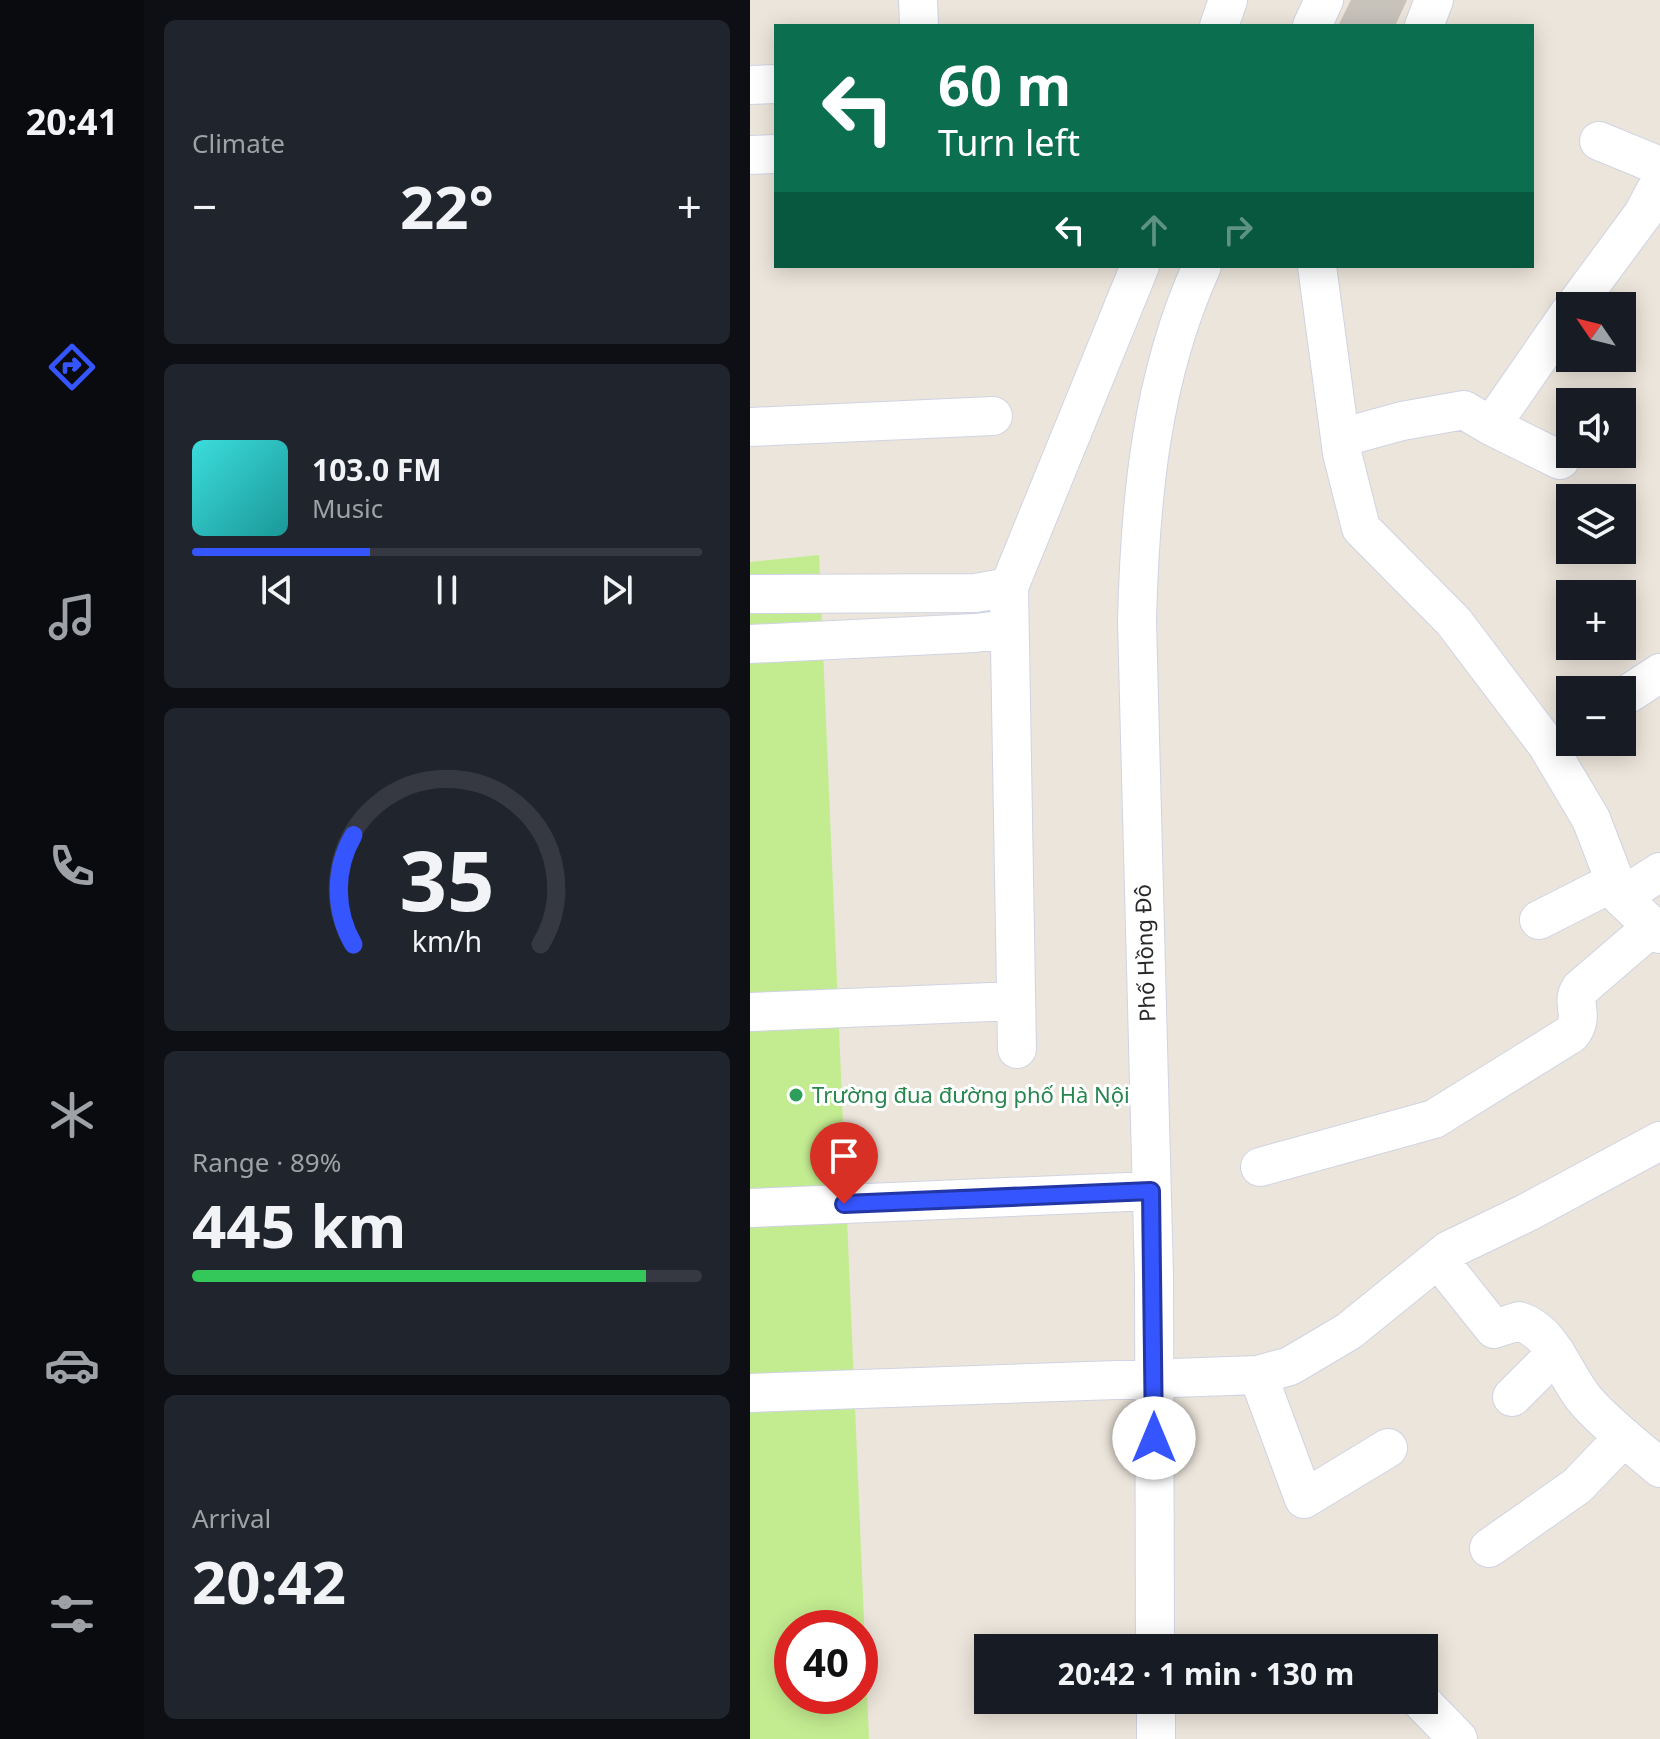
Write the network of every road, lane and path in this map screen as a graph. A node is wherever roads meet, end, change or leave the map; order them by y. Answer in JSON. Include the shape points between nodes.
{"nodes":[{"id":1,"x":918,"y":0,"type":"edge"},
{"id":2,"x":1228,"y":0,"type":"edge"},
{"id":3,"x":1324,"y":0,"type":"edge"},
{"id":4,"x":1434,"y":0,"type":"edge"},
{"id":5,"x":919,"y":24,"type":"edge"},
{"id":6,"x":1220,"y":24,"type":"edge"},
{"id":7,"x":1313,"y":24,"type":"edge"},
{"id":8,"x":1425,"y":24,"type":"edge"},
{"id":9,"x":774,"y":84,"type":"edge"},
{"id":10,"x":750,"y":85,"type":"edge"},
{"id":11,"x":1599,"y":141,"type":"dead end"},
{"id":12,"x":774,"y":154,"type":"edge"},
{"id":13,"x":750,"y":155,"type":"edge"},
{"id":14,"x":1660,"y":166,"type":"edge"},
{"id":15,"x":1660,"y":182,"type":"edge"},
{"id":16,"x":1139,"y":268,"type":"edge"},
{"id":17,"x":1201,"y":268,"type":"edge"},
{"id":18,"x":1317,"y":268,"type":"edge"},
{"id":19,"x":1585,"y":292,"type":"edge"},
{"id":20,"x":1556,"y":332,"type":"edge"},
{"id":21,"x":993,"y":416,"type":"dead end"},
{"id":22,"x":1491,"y":426,"type":"junction"},
{"id":23,"x":750,"y":427,"type":"edge"},
{"id":24,"x":1340,"y":438,"type":"junction"},
{"id":25,"x":1556,"y":458,"type":"edge"},
{"id":26,"x":1009,"y":587,"type":"junction"},
{"id":27,"x":750,"y":594,"type":"edge"},
{"id":28,"x":1008,"y":629,"type":"junction"},
{"id":29,"x":750,"y":644,"type":"edge"},
{"id":30,"x":1660,"y":673,"type":"edge"},
{"id":31,"x":1636,"y":689,"type":"edge"},
{"id":32,"x":1556,"y":735,"type":"edge"},
{"id":33,"x":1566,"y":756,"type":"edge"},
{"id":34,"x":1660,"y":872,"type":"edge"},
{"id":35,"x":1618,"y":889,"type":"junction"},
{"id":36,"x":1539,"y":920,"type":"dead end"},
{"id":37,"x":1656,"y":931,"type":"edge"},
{"id":38,"x":1015,"y":1001,"type":"junction"},
{"id":39,"x":750,"y":1012,"type":"edge"},
{"id":40,"x":1017,"y":1049,"type":"dead end"},
{"id":41,"x":1660,"y":1141,"type":"edge"},
{"id":42,"x":1260,"y":1167,"type":"dead end"},
{"id":43,"x":1151,"y":1191,"type":"junction"},
{"id":44,"x":750,"y":1208,"type":"edge"},
{"id":45,"x":1438,"y":1259,"type":"junction"},
{"id":46,"x":1556,"y":1353,"type":"junction"},
{"id":47,"x":1258,"y":1375,"type":"junction"},
{"id":48,"x":1153,"y":1378,"type":"junction"},
{"id":49,"x":750,"y":1393,"type":"edge"},
{"id":50,"x":1512,"y":1397,"type":"dead end"},
{"id":51,"x":1624,"y":1437,"type":"junction"},
{"id":52,"x":1388,"y":1448,"type":"dead end"},
{"id":53,"x":1660,"y":1468,"type":"edge"},
{"id":54,"x":1489,"y":1548,"type":"dead end"},
{"id":55,"x":1155,"y":1634,"type":"edge"},
{"id":56,"x":1156,"y":1714,"type":"edge"},
{"id":57,"x":1434,"y":1714,"type":"edge"},
{"id":58,"x":1156,"y":1739,"type":"edge"},
{"id":59,"x":1458,"y":1739,"type":"edge"}],
"edges":[{"from":1,"to":5,"type":"street"},
{"from":2,"to":6,"type":"street"},
{"from":3,"to":7,"type":"street"},
{"from":4,"to":8,"type":"street"},
{"from":9,"to":10,"type":"street"},
{"from":11,"to":14,"type":"street"},
{"from":12,"to":13,"type":"street"},
{"from":15,"to":19,"type":"street"},
{"from":16,"to":26,"type":"street"},
{"from":17,"to":43,"type":"street","name":"Phố Hồng Đô","via":[[1167,366],[1139,531],[1139,770]]},
{"from":18,"to":24,"type":"street"},
{"from":20,"to":22,"type":"street"},
{"from":21,"to":23,"type":"street"},
{"from":22,"to":24,"type":"street","via":[[1464,410]]},
{"from":22,"to":25,"type":"street"},
{"from":24,"to":32,"type":"street","via":[[1361,528]]},
{"from":26,"to":27,"type":"street","via":[[976,593]]},
{"from":26,"to":28,"type":"street"},
{"from":28,"to":29,"type":"street"},
{"from":28,"to":38,"type":"street"},
{"from":30,"to":31,"type":"street"},
{"from":33,"to":35,"type":"street"},
{"from":34,"to":35,"type":"street"},
{"from":35,"to":36,"type":"street"},
{"from":35,"to":37,"type":"street"},
{"from":37,"to":42,"type":"street","via":[[1580,989],[1580,1020],[1571,1034],[1434,1119]]},
{"from":38,"to":39,"type":"street"},
{"from":38,"to":40,"type":"street"},
{"from":41,"to":45,"type":"street"},
{"from":43,"to":44,"type":"street"},
{"from":43,"to":48,"type":"street","name":"Phố Hồng Đô"},
{"from":45,"to":46,"type":"street","via":[[1494,1329],[1526,1323]]},
{"from":45,"to":47,"type":"street","via":[[1349,1331],[1290,1366]]},
{"from":46,"to":50,"type":"street"},
{"from":46,"to":51,"type":"street","via":[[1584,1398]]},
{"from":47,"to":48,"type":"street"},
{"from":47,"to":52,"type":"street","via":[[1304,1499]]},
{"from":48,"to":49,"type":"street"},
{"from":48,"to":55,"type":"street","name":"Phố Hồng Đô"},
{"from":51,"to":53,"type":"street"},
{"from":51,"to":54,"type":"street","via":[[1577,1486]]},
{"from":56,"to":58,"type":"street"},
{"from":57,"to":59,"type":"street"}]}
